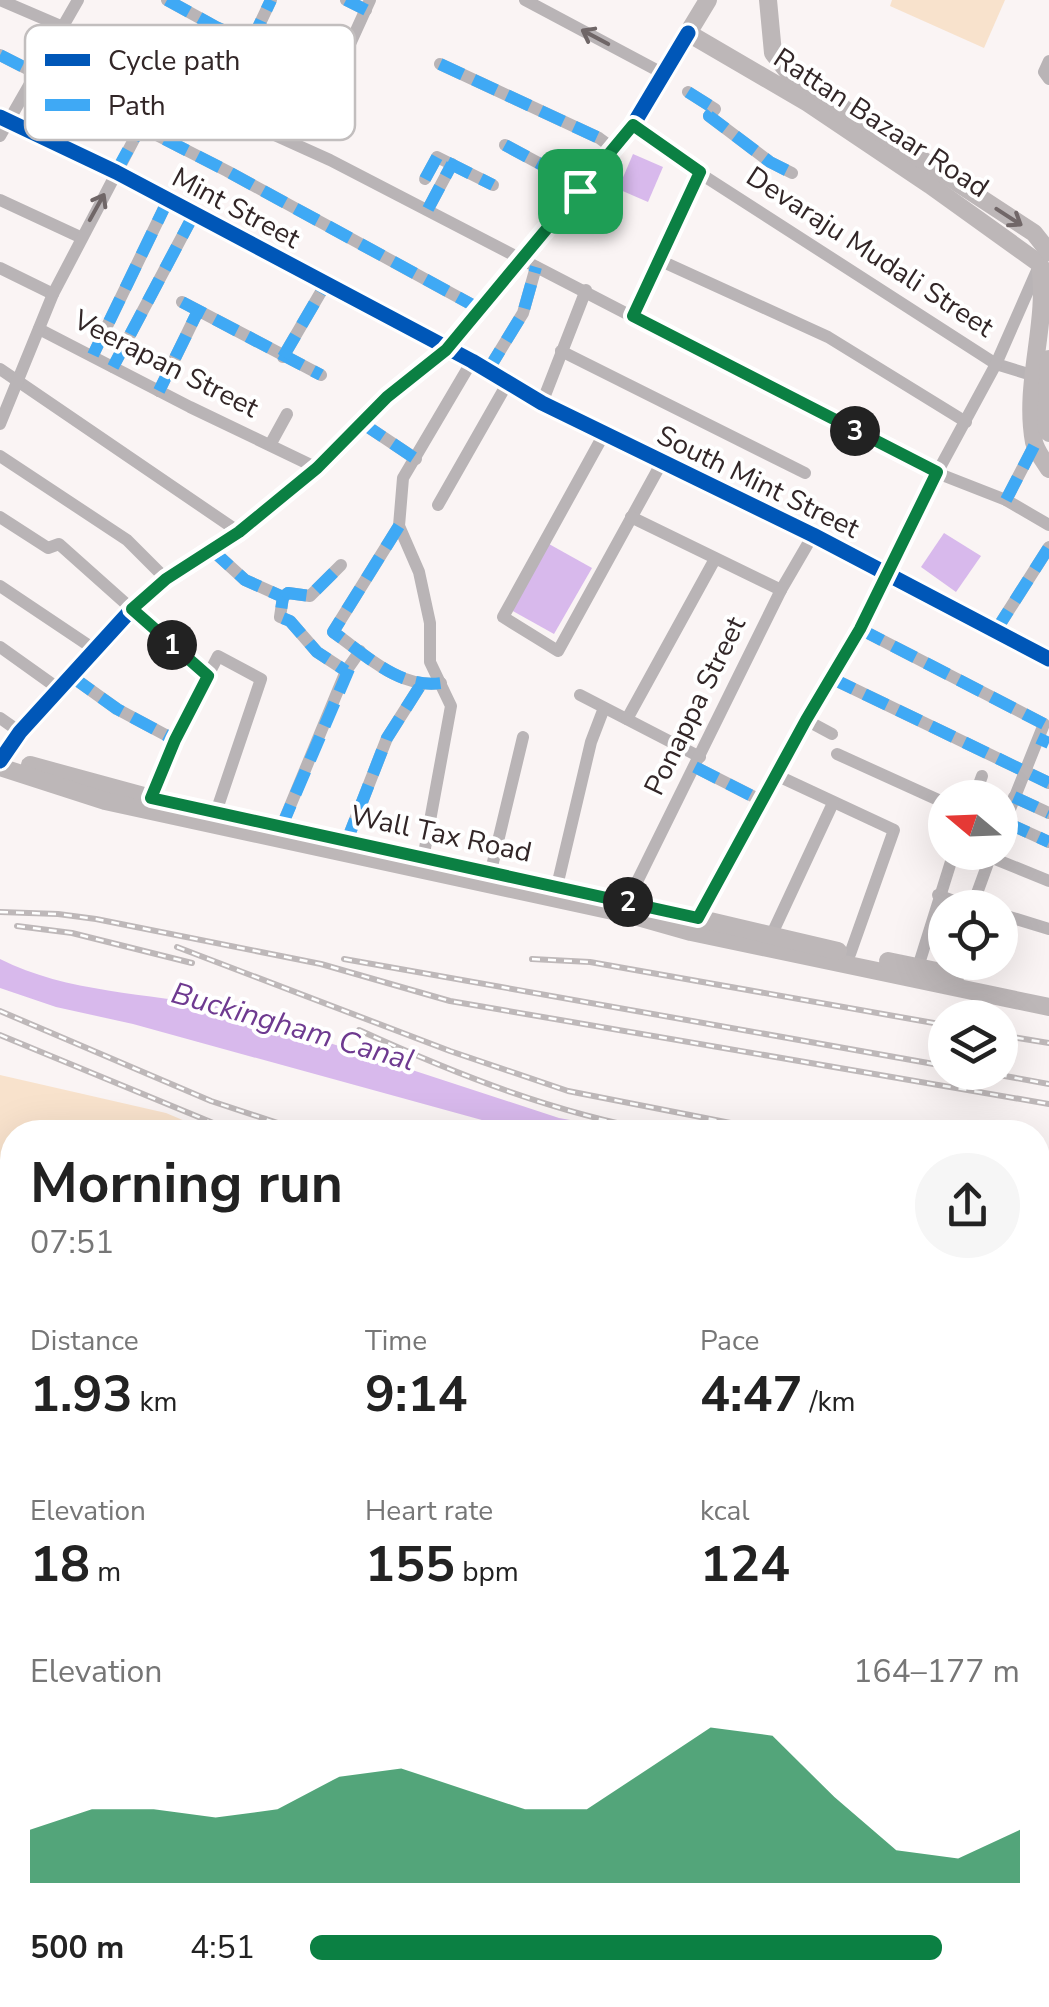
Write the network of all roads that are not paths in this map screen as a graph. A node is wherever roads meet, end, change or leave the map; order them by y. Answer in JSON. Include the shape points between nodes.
{"nodes":[{"id":1,"x":0,"y":0,"type":"edge"},
{"id":2,"x":78,"y":0,"type":"edge"},
{"id":3,"x":168,"y":0,"type":"edge"},
{"id":4,"x":271,"y":0,"type":"edge"},
{"id":5,"x":346,"y":0,"type":"edge"},
{"id":6,"x":526,"y":0,"type":"edge"},
{"id":7,"x":708,"y":0,"type":"edge"},
{"id":8,"x":768,"y":0,"type":"edge"},
{"id":9,"x":368,"y":5,"type":"edge"},
{"id":10,"x":58,"y":25,"type":"edge"},
{"id":11,"x":64,"y":25,"type":"edge"},
{"id":12,"x":217,"y":25,"type":"edge"},
{"id":13,"x":258,"y":25,"type":"edge"},
{"id":14,"x":355,"y":33,"type":"edge"},
{"id":15,"x":688,"y":33,"type":"junction"},
{"id":16,"x":770,"y":40,"type":"junction"},
{"id":17,"x":0,"y":55,"type":"edge"},
{"id":18,"x":1049,"y":61,"type":"edge"},
{"id":19,"x":440,"y":64,"type":"dead end"},
{"id":20,"x":25,"y":66,"type":"edge"},
{"id":21,"x":746,"y":68,"type":"junction"},
{"id":22,"x":664,"y":74,"type":"junction"},
{"id":23,"x":1049,"y":79,"type":"edge"},
{"id":24,"x":25,"y":90,"type":"edge"},
{"id":25,"x":688,"y":92,"type":"dead end"},
{"id":26,"x":4,"y":119,"type":"edge"},
{"id":27,"x":633,"y":125,"type":"junction"},
{"id":28,"x":0,"y":136,"type":"edge"},
{"id":29,"x":48,"y":140,"type":"edge"},
{"id":30,"x":133,"y":140,"type":"edge"},
{"id":31,"x":167,"y":140,"type":"edge"},
{"id":32,"x":286,"y":140,"type":"edge"},
{"id":33,"x":505,"y":145,"type":"dead end"},
{"id":34,"x":614,"y":149,"type":"junction"},
{"id":35,"x":452,"y":164,"type":"junction"},
{"id":36,"x":116,"y":172,"type":"junction"},
{"id":37,"x":700,"y":172,"type":"junction"},
{"id":38,"x":792,"y":173,"type":"dead end"},
{"id":39,"x":425,"y":179,"type":"dead end"},
{"id":40,"x":493,"y":185,"type":"dead end"},
{"id":41,"x":583,"y":187,"type":"junction"},
{"id":42,"x":0,"y":200,"type":"edge"},
{"id":43,"x":168,"y":200,"type":"junction"},
{"id":44,"x":428,"y":210,"type":"junction"},
{"id":45,"x":194,"y":214,"type":"junction"},
{"id":46,"x":80,"y":237,"type":"junction"},
{"id":47,"x":1046,"y":256,"type":"edge"},
{"id":48,"x":520,"y":259,"type":"junction"},
{"id":49,"x":659,"y":260,"type":"junction"},
{"id":50,"x":536,"y":267,"type":"junction"},
{"id":51,"x":0,"y":268,"type":"edge"},
{"id":52,"x":324,"y":285,"type":"junction"},
{"id":53,"x":586,"y":290,"type":"junction"},
{"id":54,"x":53,"y":294,"type":"junction"},
{"id":55,"x":182,"y":302,"type":"dead end"},
{"id":56,"x":478,"y":308,"type":"junction"},
{"id":57,"x":198,"y":311,"type":"junction"},
{"id":58,"x":633,"y":316,"type":"junction"},
{"id":59,"x":39,"y":329,"type":"junction"},
{"id":60,"x":446,"y":350,"type":"junction"},
{"id":61,"x":561,"y":351,"type":"junction"},
{"id":62,"x":93,"y":355,"type":"junction"},
{"id":63,"x":283,"y":358,"type":"junction"},
{"id":64,"x":1049,"y":359,"type":"edge"},
{"id":65,"x":472,"y":361,"type":"junction"},
{"id":66,"x":996,"y":364,"type":"junction"},
{"id":67,"x":113,"y":366,"type":"junction"},
{"id":68,"x":0,"y":369,"type":"edge"},
{"id":69,"x":487,"y":372,"type":"junction"},
{"id":70,"x":321,"y":375,"type":"dead end"},
{"id":71,"x":1035,"y":376,"type":"junction"},
{"id":72,"x":17,"y":380,"type":"junction"},
{"id":73,"x":507,"y":384,"type":"junction"},
{"id":74,"x":158,"y":391,"type":"junction"},
{"id":75,"x":542,"y":402,"type":"junction"},
{"id":76,"x":288,"y":414,"type":"dead end"},
{"id":77,"x":362,"y":422,"type":"junction"},
{"id":78,"x":966,"y":422,"type":"junction"},
{"id":79,"x":0,"y":424,"type":"edge"},
{"id":80,"x":604,"y":434,"type":"junction"},
{"id":81,"x":1042,"y":439,"type":"edge"},
{"id":82,"x":270,"y":445,"type":"junction"},
{"id":83,"x":0,"y":456,"type":"edge"},
{"id":84,"x":416,"y":460,"type":"junction"},
{"id":85,"x":662,"y":462,"type":"junction"},
{"id":86,"x":317,"y":468,"type":"junction"},
{"id":87,"x":1049,"y":469,"type":"edge"},
{"id":88,"x":937,"y":472,"type":"junction"},
{"id":89,"x":805,"y":473,"type":"dead end"},
{"id":90,"x":1006,"y":500,"type":"junction"},
{"id":91,"x":438,"y":505,"type":"dead end"},
{"id":92,"x":0,"y":517,"type":"edge"},
{"id":93,"x":631,"y":517,"type":"junction"},
{"id":94,"x":1049,"y":525,"type":"edge"},
{"id":95,"x":400,"y":526,"type":"junction"},
{"id":96,"x":239,"y":532,"type":"junction"},
{"id":97,"x":813,"y":535,"type":"junction"},
{"id":98,"x":1049,"y":547,"type":"edge"},
{"id":99,"x":211,"y":548,"type":"junction"},
{"id":100,"x":715,"y":559,"type":"junction"},
{"id":101,"x":341,"y":565,"type":"dead end"},
{"id":102,"x":888,"y":574,"type":"junction"},
{"id":103,"x":166,"y":579,"type":"junction"},
{"id":104,"x":0,"y":586,"type":"edge"},
{"id":105,"x":781,"y":590,"type":"junction"},
{"id":106,"x":283,"y":597,"type":"junction"},
{"id":107,"x":132,"y":609,"type":"junction"},
{"id":108,"x":860,"y":629,"type":"junction"},
{"id":109,"x":995,"y":632,"type":"junction"},
{"id":110,"x":0,"y":647,"type":"edge"},
{"id":111,"x":94,"y":649,"type":"junction"},
{"id":112,"x":360,"y":651,"type":"junction"},
{"id":113,"x":1049,"y":659,"type":"edge"},
{"id":114,"x":346,"y":671,"type":"junction"},
{"id":115,"x":71,"y":676,"type":"junction"},
{"id":116,"x":208,"y":676,"type":"junction"},
{"id":117,"x":831,"y":678,"type":"junction"},
{"id":118,"x":441,"y":683,"type":"junction"},
{"id":119,"x":420,"y":686,"type":"junction"},
{"id":120,"x":59,"y":689,"type":"junction"},
{"id":121,"x":580,"y":694,"type":"dead end"},
{"id":122,"x":604,"y":708,"type":"junction"},
{"id":123,"x":0,"y":718,"type":"edge"},
{"id":124,"x":627,"y":719,"type":"junction"},
{"id":125,"x":806,"y":720,"type":"junction"},
{"id":126,"x":20,"y":732,"type":"junction"},
{"id":127,"x":832,"y":734,"type":"dead end"},
{"id":128,"x":1044,"y":735,"type":"edge"},
{"id":129,"x":523,"y":737,"type":"dead end"},
{"id":130,"x":175,"y":740,"type":"junction"},
{"id":131,"x":837,"y":754,"type":"dead end"},
{"id":132,"x":0,"y":760,"type":"edge"},
{"id":133,"x":697,"y":762,"type":"junction"},
{"id":134,"x":1025,"y":770,"type":"junction"},
{"id":135,"x":776,"y":775,"type":"junction"},
{"id":136,"x":982,"y":776,"type":"dead end"},
{"id":137,"x":981,"y":780,"type":"edge"},
{"id":138,"x":1049,"y":783,"type":"edge"},
{"id":139,"x":1018,"y":787,"type":"edge"},
{"id":140,"x":928,"y":795,"type":"edge"},
{"id":141,"x":151,"y":798,"type":"junction"},
{"id":142,"x":1018,"y":799,"type":"edge"},
{"id":143,"x":762,"y":801,"type":"junction"},
{"id":144,"x":834,"y":802,"type":"junction"},
{"id":145,"x":216,"y":812,"type":"junction"},
{"id":146,"x":1049,"y":812,"type":"edge"},
{"id":147,"x":281,"y":828,"type":"junction"},
{"id":148,"x":1018,"y":833,"type":"edge"},
{"id":149,"x":1049,"y":842,"type":"edge"},
{"id":150,"x":346,"y":843,"type":"junction"},
{"id":151,"x":422,"y":859,"type":"junction"},
{"id":152,"x":1018,"y":867,"type":"edge"},
{"id":153,"x":489,"y":878,"type":"junction"},
{"id":154,"x":1049,"y":881,"type":"edge"},
{"id":155,"x":557,"y":886,"type":"junction"},
{"id":156,"x":626,"y":902,"type":"junction"},
{"id":157,"x":1018,"y":920,"type":"edge"},
{"id":158,"x":694,"y":925,"type":"junction"},
{"id":159,"x":1049,"y":929,"type":"edge"},
{"id":160,"x":928,"y":931,"type":"edge"},
{"id":161,"x":772,"y":936,"type":"junction"},
{"id":162,"x":850,"y":954,"type":"junction"},
{"id":163,"x":918,"y":967,"type":"junction"},
{"id":164,"x":1049,"y":995,"type":"edge"},
{"id":165,"x":1049,"y":1007,"type":"edge"}],
"edges":[{"from":1,"to":10,"type":"street"},
{"from":2,"to":11,"type":"street"},
{"from":3,"to":12,"type":"street"},
{"from":4,"to":13,"type":"street"},
{"from":5,"to":9,"type":"street"},
{"from":22,"to":6,"type":"street","one_way":true},
{"from":7,"to":15,"type":"main road"},
{"from":8,"to":16,"type":"main road","name":"Rattan Bazaar Road"},
{"from":9,"to":14,"type":"street"},
{"from":15,"to":21,"type":"main road","name":"Rattan Bazaar Road"},
{"from":15,"to":22,"type":"street"},
{"from":16,"to":21,"type":"main road","via":[[762,59]]},
{"from":16,"to":47,"type":"main road","name":"Rattan Bazaar Road","one_way":true,"via":[[792,75],[1034,233]]},
{"from":17,"to":20,"type":"street"},
{"from":18,"to":23,"type":"street"},
{"from":19,"to":34,"type":"street"},
{"from":21,"to":47,"type":"main road","name":"Rattan Bazaar Road"},
{"from":22,"to":27,"type":"street"},
{"from":24,"to":26,"type":"street"},
{"from":25,"to":38,"type":"street","via":[[714,109],[710,116],[727,130]]},
{"from":26,"to":28,"type":"street"},
{"from":27,"to":34,"type":"street"},
{"from":27,"to":37,"type":"street","name":"Devaraju Mudali Street"},
{"from":29,"to":36,"type":"street","name":"Mint Street"},
{"from":30,"to":36,"type":"street"},
{"from":31,"to":56,"type":"street"},
{"from":32,"to":44,"type":"street"},
{"from":33,"to":41,"type":"street"},
{"from":34,"to":41,"type":"street"},
{"from":35,"to":39,"type":"street","via":[[437,157]]},
{"from":35,"to":40,"type":"street"},
{"from":35,"to":44,"type":"street"},
{"from":36,"to":43,"type":"street","name":"Mint Street"},
{"from":46,"to":36,"type":"street","one_way":true},
{"from":37,"to":49,"type":"street"},
{"from":37,"to":66,"type":"street","name":"Devaraju Mudali Street"},
{"from":41,"to":48,"type":"street"},
{"from":42,"to":46,"type":"street"},
{"from":43,"to":45,"type":"street","name":"Mint Street"},
{"from":43,"to":62,"type":"street"},
{"from":44,"to":48,"type":"street"},
{"from":45,"to":52,"type":"street","name":"Mint Street"},
{"from":45,"to":67,"type":"street"},
{"from":46,"to":54,"type":"street"},
{"from":47,"to":66,"type":"street"},
{"from":47,"to":71,"type":"main road"},
{"from":48,"to":50,"type":"street"},
{"from":48,"to":56,"type":"street"},
{"from":49,"to":58,"type":"street"},
{"from":49,"to":78,"type":"street","via":[[828,337]]},
{"from":50,"to":53,"type":"street"},
{"from":50,"to":69,"type":"street","via":[[522,313]]},
{"from":51,"to":54,"type":"street"},
{"from":52,"to":60,"type":"street","name":"Mint Street"},
{"from":52,"to":63,"type":"street"},
{"from":53,"to":58,"type":"street"},
{"from":53,"to":61,"type":"street"},
{"from":54,"to":59,"type":"street"},
{"from":55,"to":57,"type":"street"},
{"from":56,"to":60,"type":"street"},
{"from":57,"to":63,"type":"street"},
{"from":57,"to":74,"type":"street"},
{"from":58,"to":88,"type":"street"},
{"from":59,"to":62,"type":"street","name":"Veerapan Street"},
{"from":59,"to":72,"type":"street"},
{"from":60,"to":65,"type":"street","name":"South Mint Street"},
{"from":60,"to":77,"type":"street"},
{"from":61,"to":75,"type":"street"},
{"from":61,"to":89,"type":"street"},
{"from":62,"to":67,"type":"street","name":"Veerapan Street"},
{"from":63,"to":70,"type":"street"},
{"from":64,"to":81,"type":"main road"},
{"from":65,"to":69,"type":"street","name":"South Mint Street"},
{"from":65,"to":84,"type":"street"},
{"from":66,"to":71,"type":"street","name":"Devaraju Mudali Street"},
{"from":66,"to":78,"type":"street"},
{"from":67,"to":74,"type":"street","name":"Veerapan Street"},
{"from":68,"to":72,"type":"street"},
{"from":69,"to":73,"type":"street","name":"South Mint Street"},
{"from":71,"to":81,"type":"main road"},
{"from":72,"to":79,"type":"street"},
{"from":72,"to":96,"type":"street"},
{"from":73,"to":75,"type":"street","name":"South Mint Street"},
{"from":73,"to":91,"type":"street"},
{"from":74,"to":82,"type":"street","name":"Veerapan Street"},
{"from":75,"to":80,"type":"street","name":"South Mint Street"},
{"from":76,"to":82,"type":"street","name":"Veerapan Street"},
{"from":77,"to":84,"type":"street"},
{"from":77,"to":86,"type":"street"},
{"from":78,"to":88,"type":"street"},
{"from":80,"to":85,"type":"street","name":"South Mint Street"},
{"from":80,"to":93,"type":"street","via":[[503,618],[558,651]]},
{"from":81,"to":87,"type":"main road"},
{"from":81,"to":90,"type":"street"},
{"from":82,"to":86,"type":"street","name":"Veerapan Street"},
{"from":83,"to":103,"type":"street","via":[[127,540]]},
{"from":84,"to":95,"type":"street","via":[[403,478]]},
{"from":85,"to":93,"type":"street"},
{"from":85,"to":97,"type":"street","name":"South Mint Street"},
{"from":86,"to":96,"type":"street"},
{"from":88,"to":90,"type":"street"},
{"from":88,"to":102,"type":"street"},
{"from":90,"to":94,"type":"street"},
{"from":92,"to":107,"type":"street","via":[[48,548],[59,544]]},
{"from":93,"to":100,"type":"street"},
{"from":95,"to":112,"type":"street","via":[[333,632]]},
{"from":95,"to":118,"type":"street","via":[[419,572],[430,662]]},
{"from":96,"to":99,"type":"street"},
{"from":97,"to":102,"type":"street","name":"South Mint Street"},
{"from":97,"to":105,"type":"street","name":"Ponappa Street"},
{"from":98,"to":109,"type":"street"},
{"from":99,"to":103,"type":"street"},
{"from":99,"to":106,"type":"street","via":[[230,570]]},
{"from":100,"to":105,"type":"street"},
{"from":100,"to":124,"type":"street"},
{"from":101,"to":106,"type":"street","via":[[310,596]]},
{"from":102,"to":108,"type":"street"},
{"from":102,"to":109,"type":"street","name":"South Mint Street"},
{"from":103,"to":107,"type":"street"},
{"from":104,"to":111,"type":"street"},
{"from":105,"to":133,"type":"street","name":"Ponappa Street"},
{"from":106,"to":114,"type":"street","via":[[280,616]]},
{"from":107,"to":111,"type":"street"},
{"from":107,"to":116,"type":"street"},
{"from":108,"to":117,"type":"street"},
{"from":108,"to":128,"type":"street"},
{"from":109,"to":113,"type":"street","name":"South Mint Street"},
{"from":110,"to":120,"type":"street"},
{"from":111,"to":115,"type":"street"},
{"from":112,"to":114,"type":"street"},
{"from":112,"to":119,"type":"street"},
{"from":114,"to":147,"type":"street"},
{"from":115,"to":120,"type":"street"},
{"from":115,"to":130,"type":"street"},
{"from":116,"to":130,"type":"street"},
{"from":116,"to":145,"type":"street","via":[[217,657],[260,678]]},
{"from":117,"to":125,"type":"street"},
{"from":117,"to":134,"type":"street"},
{"from":118,"to":119,"type":"street"},
{"from":118,"to":151,"type":"street","via":[[451,706]]},
{"from":119,"to":150,"type":"street","via":[[386,738]]},
{"from":120,"to":126,"type":"street"},
{"from":121,"to":122,"type":"street"},
{"from":122,"to":124,"type":"street"},
{"from":122,"to":155,"type":"street"},
{"from":123,"to":126,"type":"street"},
{"from":124,"to":133,"type":"street"},
{"from":125,"to":127,"type":"street"},
{"from":125,"to":135,"type":"street"},
{"from":126,"to":132,"type":"street"},
{"from":128,"to":134,"type":"street"},
{"from":129,"to":153,"type":"street"},
{"from":130,"to":141,"type":"street"},
{"from":131,"to":140,"type":"street"},
{"from":132,"to":141,"type":"main road","name":"Wall Tax Road"},
{"from":132,"to":153,"type":"main road","name":"Wall Tax Road","via":[[105,801]]},
{"from":133,"to":143,"type":"street"},
{"from":133,"to":156,"type":"street","name":"Ponappa Street"},
{"from":134,"to":138,"type":"street"},
{"from":134,"to":139,"type":"street"},
{"from":135,"to":143,"type":"street"},
{"from":135,"to":144,"type":"street"},
{"from":136,"to":137,"type":"street"},
{"from":141,"to":145,"type":"main road","name":"Wall Tax Road"},
{"from":142,"to":146,"type":"street"},
{"from":143,"to":158,"type":"street"},
{"from":144,"to":161,"type":"street"},
{"from":144,"to":162,"type":"street","via":[[894,830]]},
{"from":145,"to":147,"type":"main road","name":"Wall Tax Road"},
{"from":147,"to":150,"type":"main road","name":"Wall Tax Road"},
{"from":148,"to":149,"type":"street"},
{"from":150,"to":151,"type":"main road","name":"Wall Tax Road"},
{"from":151,"to":153,"type":"main road","name":"Wall Tax Road"},
{"from":152,"to":154,"type":"street"},
{"from":153,"to":155,"type":"main road","name":"Wall Tax Road"},
{"from":153,"to":158,"type":"main road","name":"Wall Tax Road"},
{"from":155,"to":156,"type":"main road","name":"Wall Tax Road"},
{"from":156,"to":158,"type":"main road","name":"Wall Tax Road"},
{"from":157,"to":159,"type":"street"},
{"from":158,"to":161,"type":"main road","name":"Wall Tax Road"},
{"from":158,"to":165,"type":"main road","name":"Wall Tax Road"},
{"from":160,"to":163,"type":"street"},
{"from":161,"to":162,"type":"main road","name":"Wall Tax Road"},
{"from":162,"to":163,"type":"main road","name":"Wall Tax Road"},
{"from":163,"to":164,"type":"main road","name":"Wall Tax Road"}]}
